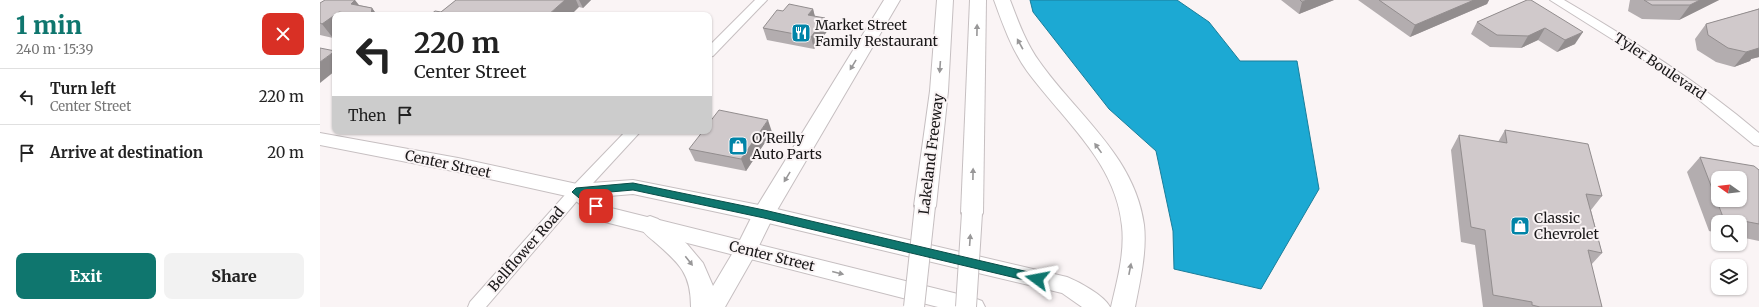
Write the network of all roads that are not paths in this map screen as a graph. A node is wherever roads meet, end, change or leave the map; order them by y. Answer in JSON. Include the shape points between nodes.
{"nodes":[{"id":1,"x":760,"y":0,"type":"edge"},
{"id":2,"x":892,"y":0,"type":"edge"},
{"id":3,"x":945,"y":0,"type":"edge"},
{"id":4,"x":978,"y":0,"type":"edge"},
{"id":5,"x":1002,"y":0,"type":"edge"},
{"id":6,"x":1556,"y":0,"type":"edge"},
{"id":7,"x":712,"y":50,"type":"edge"},
{"id":8,"x":631,"y":134,"type":"edge"},
{"id":9,"x":320,"y":138,"type":"edge"},
{"id":10,"x":1759,"y":141,"type":"edge"},
{"id":11,"x":576,"y":192,"type":"junction"},
{"id":12,"x":764,"y":214,"type":"junction"},
{"id":13,"x":650,"y":225,"type":"junction"},
{"id":14,"x":746,"y":250,"type":"junction"},
{"id":15,"x":476,"y":307,"type":"edge"},
{"id":16,"x":703,"y":307,"type":"edge"},
{"id":17,"x":713,"y":307,"type":"edge"},
{"id":18,"x":914,"y":307,"type":"edge"},
{"id":19,"x":966,"y":307,"type":"edge"},
{"id":20,"x":974,"y":307,"type":"edge"},
{"id":21,"x":1099,"y":307,"type":"edge"},
{"id":22,"x":1122,"y":307,"type":"edge"}],
"edges":[{"from":1,"to":7,"type":"street"},
{"from":2,"to":12,"type":"highway","one_way":true},
{"from":3,"to":18,"type":"highway","name":"Lakeland Freeway","one_way":true,"bridge":true,"via":[[939,90]]},
{"from":19,"to":4,"type":"highway","one_way":true,"bridge":true,"via":[[972,213]]},
{"from":22,"to":5,"type":"highway","one_way":true,"via":[[1132,258],[1133,225],[1127,196],[1114,168],[1032,64],[1013,30]]},
{"from":6,"to":10,"type":"street","name":"Tyler Boulevard","via":[[1689,84]]},
{"from":8,"to":11,"type":"street","name":"Bellflower Road"},
{"from":9,"to":11,"type":"main road","name":"Center Street","via":[[458,165]]},
{"from":11,"to":12,"type":"main road","name":"Center Street","via":[[633,187]]},
{"from":11,"to":13,"type":"main road","name":"Center Street","via":[[605,214]]},
{"from":11,"to":15,"type":"street","name":"Bellflower Road"},
{"from":12,"to":14,"type":"highway"},
{"from":12,"to":21,"type":"main road","name":"Center Street","via":[[1067,286]]},
{"from":13,"to":14,"type":"main road","name":"Center Street"},
{"from":13,"to":16,"type":"highway","one_way":true,"via":[[678,249],[698,273],[704,294]]},
{"from":14,"to":17,"type":"highway"},
{"from":14,"to":20,"type":"main road","name":"Center Street","one_way":true}]}
